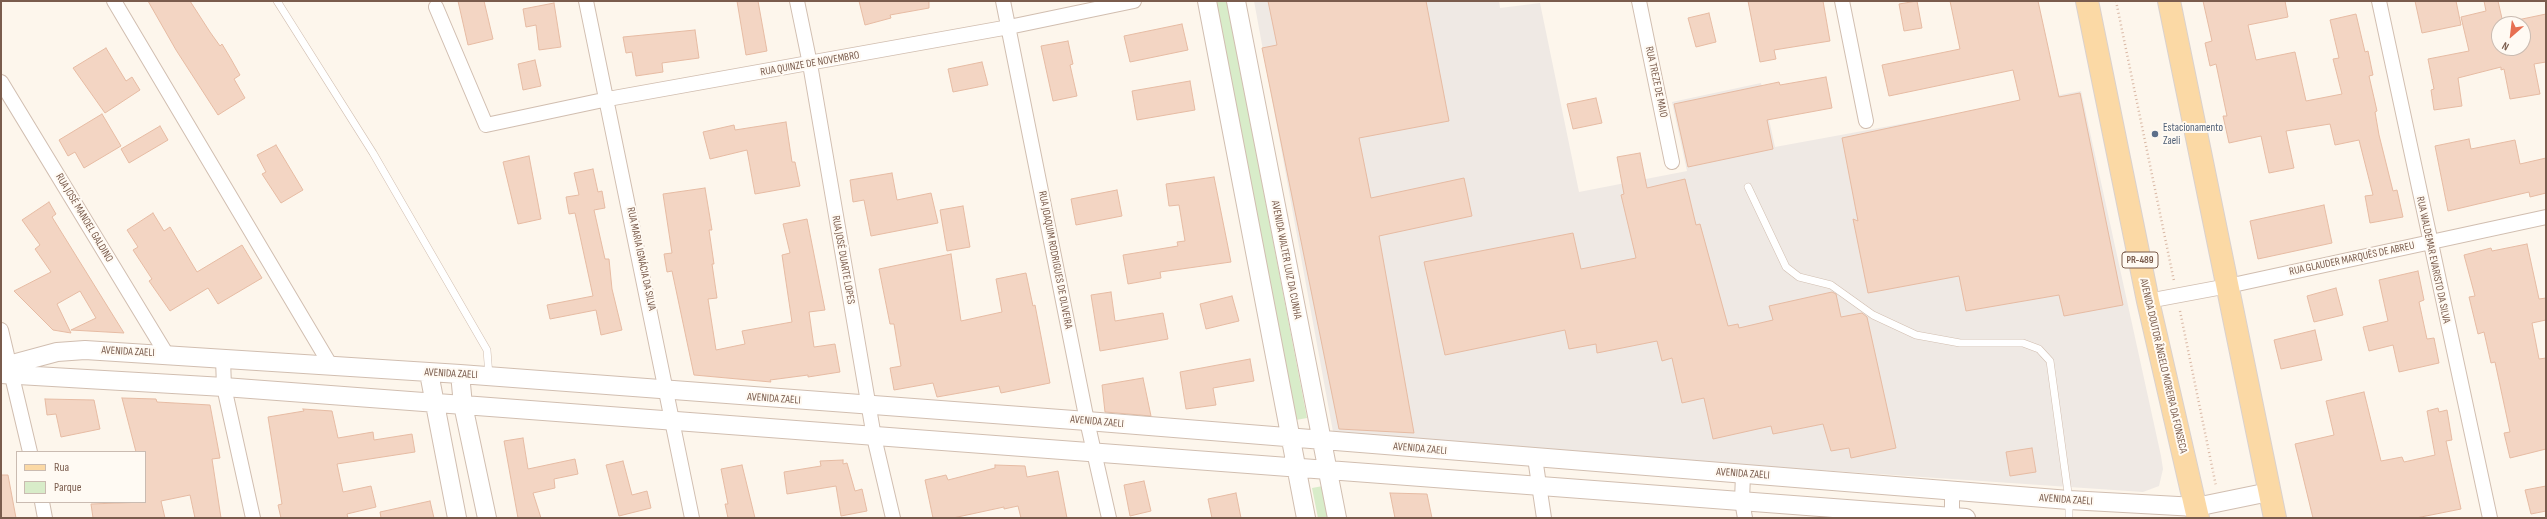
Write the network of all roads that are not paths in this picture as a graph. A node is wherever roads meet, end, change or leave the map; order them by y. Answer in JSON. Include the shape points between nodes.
{"nodes":[{"id":1,"x":114,"y":1,"type":"edge"},
{"id":2,"x":277,"y":1,"type":"edge"},
{"id":3,"x":586,"y":1,"type":"edge"},
{"id":4,"x":797,"y":1,"type":"edge"},
{"id":5,"x":1003,"y":1,"type":"edge"},
{"id":6,"x":1134,"y":1,"type":"edge"},
{"id":7,"x":1207,"y":1,"type":"edge"},
{"id":8,"x":1236,"y":1,"type":"edge"},
{"id":9,"x":1639,"y":1,"type":"edge"},
{"id":10,"x":1842,"y":1,"type":"edge"},
{"id":11,"x":2087,"y":1,"type":"edge"},
{"id":12,"x":2169,"y":1,"type":"edge"},
{"id":13,"x":2379,"y":1,"type":"edge"},
{"id":14,"x":436,"y":7,"type":"dead end"},
{"id":15,"x":1009,"y":27,"type":"junction"},
{"id":16,"x":810,"y":64,"type":"junction"},
{"id":17,"x":1,"y":82,"type":"edge"},
{"id":18,"x":608,"y":99,"type":"junction"},
{"id":19,"x":1866,"y":121,"type":"dead end"},
{"id":20,"x":1672,"y":162,"type":"dead end"},
{"id":21,"x":1748,"y":187,"type":"dead end"},
{"id":22,"x":2546,"y":217,"type":"edge"},
{"id":23,"x":2429,"y":242,"type":"junction"},
{"id":24,"x":2228,"y":286,"type":"junction"},
{"id":25,"x":2148,"y":301,"type":"junction"},
{"id":26,"x":1,"y":330,"type":"edge"},
{"id":27,"x":167,"y":355,"type":"junction"},
{"id":28,"x":223,"y":359,"type":"junction"},
{"id":29,"x":331,"y":366,"type":"junction"},
{"id":30,"x":6,"y":370,"type":"edge"},
{"id":31,"x":428,"y":373,"type":"junction"},
{"id":32,"x":460,"y":374,"type":"junction"},
{"id":33,"x":489,"y":376,"type":"junction"},
{"id":34,"x":224,"y":387,"type":"junction"},
{"id":35,"x":668,"y":391,"type":"junction"},
{"id":36,"x":433,"y":403,"type":"junction"},
{"id":37,"x":463,"y":405,"type":"junction"},
{"id":38,"x":868,"y":406,"type":"junction"},
{"id":39,"x":673,"y":421,"type":"junction"},
{"id":40,"x":1087,"y":421,"type":"junction"},
{"id":41,"x":874,"y":437,"type":"junction"},
{"id":42,"x":1291,"y":439,"type":"junction"},
{"id":43,"x":1320,"y":440,"type":"junction"},
{"id":44,"x":30,"y":451,"type":"edge"},
{"id":45,"x":1094,"y":453,"type":"junction"},
{"id":46,"x":1534,"y":458,"type":"junction"},
{"id":47,"x":1295,"y":467,"type":"junction"},
{"id":48,"x":1326,"y":470,"type":"junction"},
{"id":49,"x":1743,"y":474,"type":"junction"},
{"id":50,"x":1537,"y":486,"type":"junction"},
{"id":51,"x":1952,"y":490,"type":"junction"},
{"id":52,"x":2269,"y":492,"type":"junction"},
{"id":53,"x":2069,"y":500,"type":"junction"},
{"id":54,"x":42,"y":503,"type":"edge"},
{"id":55,"x":1744,"y":510,"type":"edge"},
{"id":56,"x":2197,"y":512,"type":"edge"},
{"id":57,"x":45,"y":518,"type":"edge"},
{"id":58,"x":254,"y":518,"type":"edge"},
{"id":59,"x":457,"y":518,"type":"edge"},
{"id":60,"x":487,"y":518,"type":"edge"},
{"id":61,"x":692,"y":518,"type":"edge"},
{"id":62,"x":892,"y":518,"type":"edge"},
{"id":63,"x":1109,"y":518,"type":"edge"},
{"id":64,"x":1306,"y":518,"type":"edge"},
{"id":65,"x":1337,"y":518,"type":"edge"},
{"id":66,"x":1544,"y":518,"type":"edge"},
{"id":67,"x":1957,"y":518,"type":"edge"},
{"id":68,"x":2069,"y":518,"type":"edge"},
{"id":69,"x":2275,"y":518,"type":"edge"},
{"id":70,"x":2490,"y":518,"type":"edge"}],
"edges":[{"from":1,"to":29,"type":"street"},
{"from":2,"to":33,"type":"lane","via":[[373,153],[487,350]]},
{"from":3,"to":18,"type":"street","name":"RUA MARIA IGNÁCIA DA SILVA"},
{"from":4,"to":16,"type":"street","name":"RUA JOSÉ DUARTE LOPES"},
{"from":5,"to":15,"type":"street","name":"RUA JOAQUIM RODRIGUES DE OLIVEIRA"},
{"from":6,"to":15,"type":"street","name":"RUA QUINZE DE NOVEMBRO"},
{"from":7,"to":42,"type":"street"},
{"from":8,"to":43,"type":"street","name":"AVENIDA WALTER LUIZ DA CUNHA"},
{"from":9,"to":20,"type":"street","name":"RUA TREZE DE MAIO"},
{"from":10,"to":19,"type":"street"},
{"from":11,"to":25,"type":"main road","name":"AVENIDA DOUTOR ÂNGELO MOREIRA DA FONSECA","number":"PR-489"},
{"from":12,"to":24,"type":"main road"},
{"from":13,"to":23,"type":"street","name":"RUA WALDEMAR EVARISTO DA SILVA"},
{"from":14,"to":18,"type":"street","name":"RUA QUINZE DE NOVEMBRO","via":[[486,125]]},
{"from":15,"to":16,"type":"street","name":"RUA QUINZE DE NOVEMBRO"},
{"from":15,"to":40,"type":"street","name":"RUA JOAQUIM RODRIGUES DE OLIVEIRA"},
{"from":16,"to":18,"type":"street","name":"RUA QUINZE DE NOVEMBRO"},
{"from":16,"to":38,"type":"street","name":"RUA JOSÉ DUARTE LOPES"},
{"from":17,"to":27,"type":"street","name":"RUA JOSÉ MANOEL GALDINO"},
{"from":18,"to":35,"type":"street","name":"RUA MARIA IGNÁCIA DA SILVA"},
{"from":21,"to":53,"type":"lane","via":[[1786,267],[1799,277],[1831,285],[1873,315],[1916,335],[1960,343],[2023,343],[2039,349],[2050,361]]},
{"from":22,"to":23,"type":"street","name":"RUA GLAUDER MARQUÊS DE ABREU"},
{"from":23,"to":24,"type":"street","name":"RUA GLAUDER MARQUÊS DE ABREU"},
{"from":23,"to":70,"type":"street","name":"RUA WALDEMAR EVARISTO DA SILVA"},
{"from":24,"to":25,"type":"street","name":"RUA GLAUDER MARQUÊS DE ABREU"},
{"from":24,"to":52,"type":"main road"},
{"from":25,"to":56,"type":"main road","name":"AVENIDA DOUTOR ÂNGELO MOREIRA DA FONSECA","number":"PR-489"},
{"from":26,"to":30,"type":"street"},
{"from":27,"to":28,"type":"street","name":"AVENIDA ZAELI"},
{"from":27,"to":30,"type":"street","name":"AVENIDA ZAELI","via":[[85,350],[57,352]]},
{"from":28,"to":29,"type":"street","name":"AVENIDA ZAELI"},
{"from":28,"to":34,"type":"street"},
{"from":29,"to":31,"type":"street","name":"AVENIDA ZAELI"},
{"from":30,"to":34,"type":"street"},
{"from":30,"to":44,"type":"street"},
{"from":31,"to":32,"type":"street","name":"AVENIDA ZAELI"},
{"from":31,"to":36,"type":"street"},
{"from":32,"to":33,"type":"street","name":"AVENIDA ZAELI"},
{"from":32,"to":37,"type":"street"},
{"from":33,"to":35,"type":"street","name":"AVENIDA ZAELI"},
{"from":34,"to":36,"type":"street"},
{"from":34,"to":58,"type":"street"},
{"from":35,"to":38,"type":"street","name":"AVENIDA ZAELI"},
{"from":35,"to":39,"type":"street","name":"RUA MARIA IGNÁCIA DA SILVA"},
{"from":36,"to":37,"type":"street"},
{"from":36,"to":59,"type":"street"},
{"from":37,"to":39,"type":"street"},
{"from":37,"to":60,"type":"street"},
{"from":38,"to":40,"type":"street","name":"AVENIDA ZAELI"},
{"from":38,"to":41,"type":"street","name":"RUA JOSÉ DUARTE LOPES"},
{"from":39,"to":41,"type":"street"},
{"from":39,"to":61,"type":"street","name":"RUA MARIA IGNÁCIA DA SILVA"},
{"from":40,"to":42,"type":"street","name":"AVENIDA ZAELI"},
{"from":40,"to":45,"type":"street","name":"RUA JOAQUIM RODRIGUES DE OLIVEIRA"},
{"from":41,"to":45,"type":"street"},
{"from":41,"to":62,"type":"street","name":"RUA JOSÉ DUARTE LOPES"},
{"from":42,"to":43,"type":"street","name":"AVENIDA ZAELI"},
{"from":42,"to":47,"type":"street"},
{"from":43,"to":46,"type":"street","name":"AVENIDA ZAELI"},
{"from":43,"to":48,"type":"street","name":"AVENIDA WALTER LUIZ DA CUNHA"},
{"from":45,"to":47,"type":"street"},
{"from":45,"to":63,"type":"street","name":"RUA JOAQUIM RODRIGUES DE OLIVEIRA"},
{"from":46,"to":49,"type":"street","name":"AVENIDA ZAELI"},
{"from":46,"to":50,"type":"street"},
{"from":47,"to":48,"type":"street"},
{"from":47,"to":64,"type":"street"},
{"from":48,"to":50,"type":"street"},
{"from":48,"to":65,"type":"street","name":"AVENIDA WALTER LUIZ DA CUNHA"},
{"from":49,"to":51,"type":"street","name":"AVENIDA ZAELI"},
{"from":49,"to":55,"type":"street"},
{"from":50,"to":55,"type":"street"},
{"from":50,"to":66,"type":"street"},
{"from":51,"to":53,"type":"street","name":"AVENIDA ZAELI"},
{"from":51,"to":67,"type":"street"},
{"from":52,"to":56,"type":"street","name":"AVENIDA ZAELI","via":[[2219,502]]},
{"from":52,"to":69,"type":"main road"},
{"from":53,"to":56,"type":"street","name":"AVENIDA ZAELI"},
{"from":53,"to":68,"type":"lane"},
{"from":54,"to":57,"type":"street"},
{"from":55,"to":67,"type":"street"}]}
